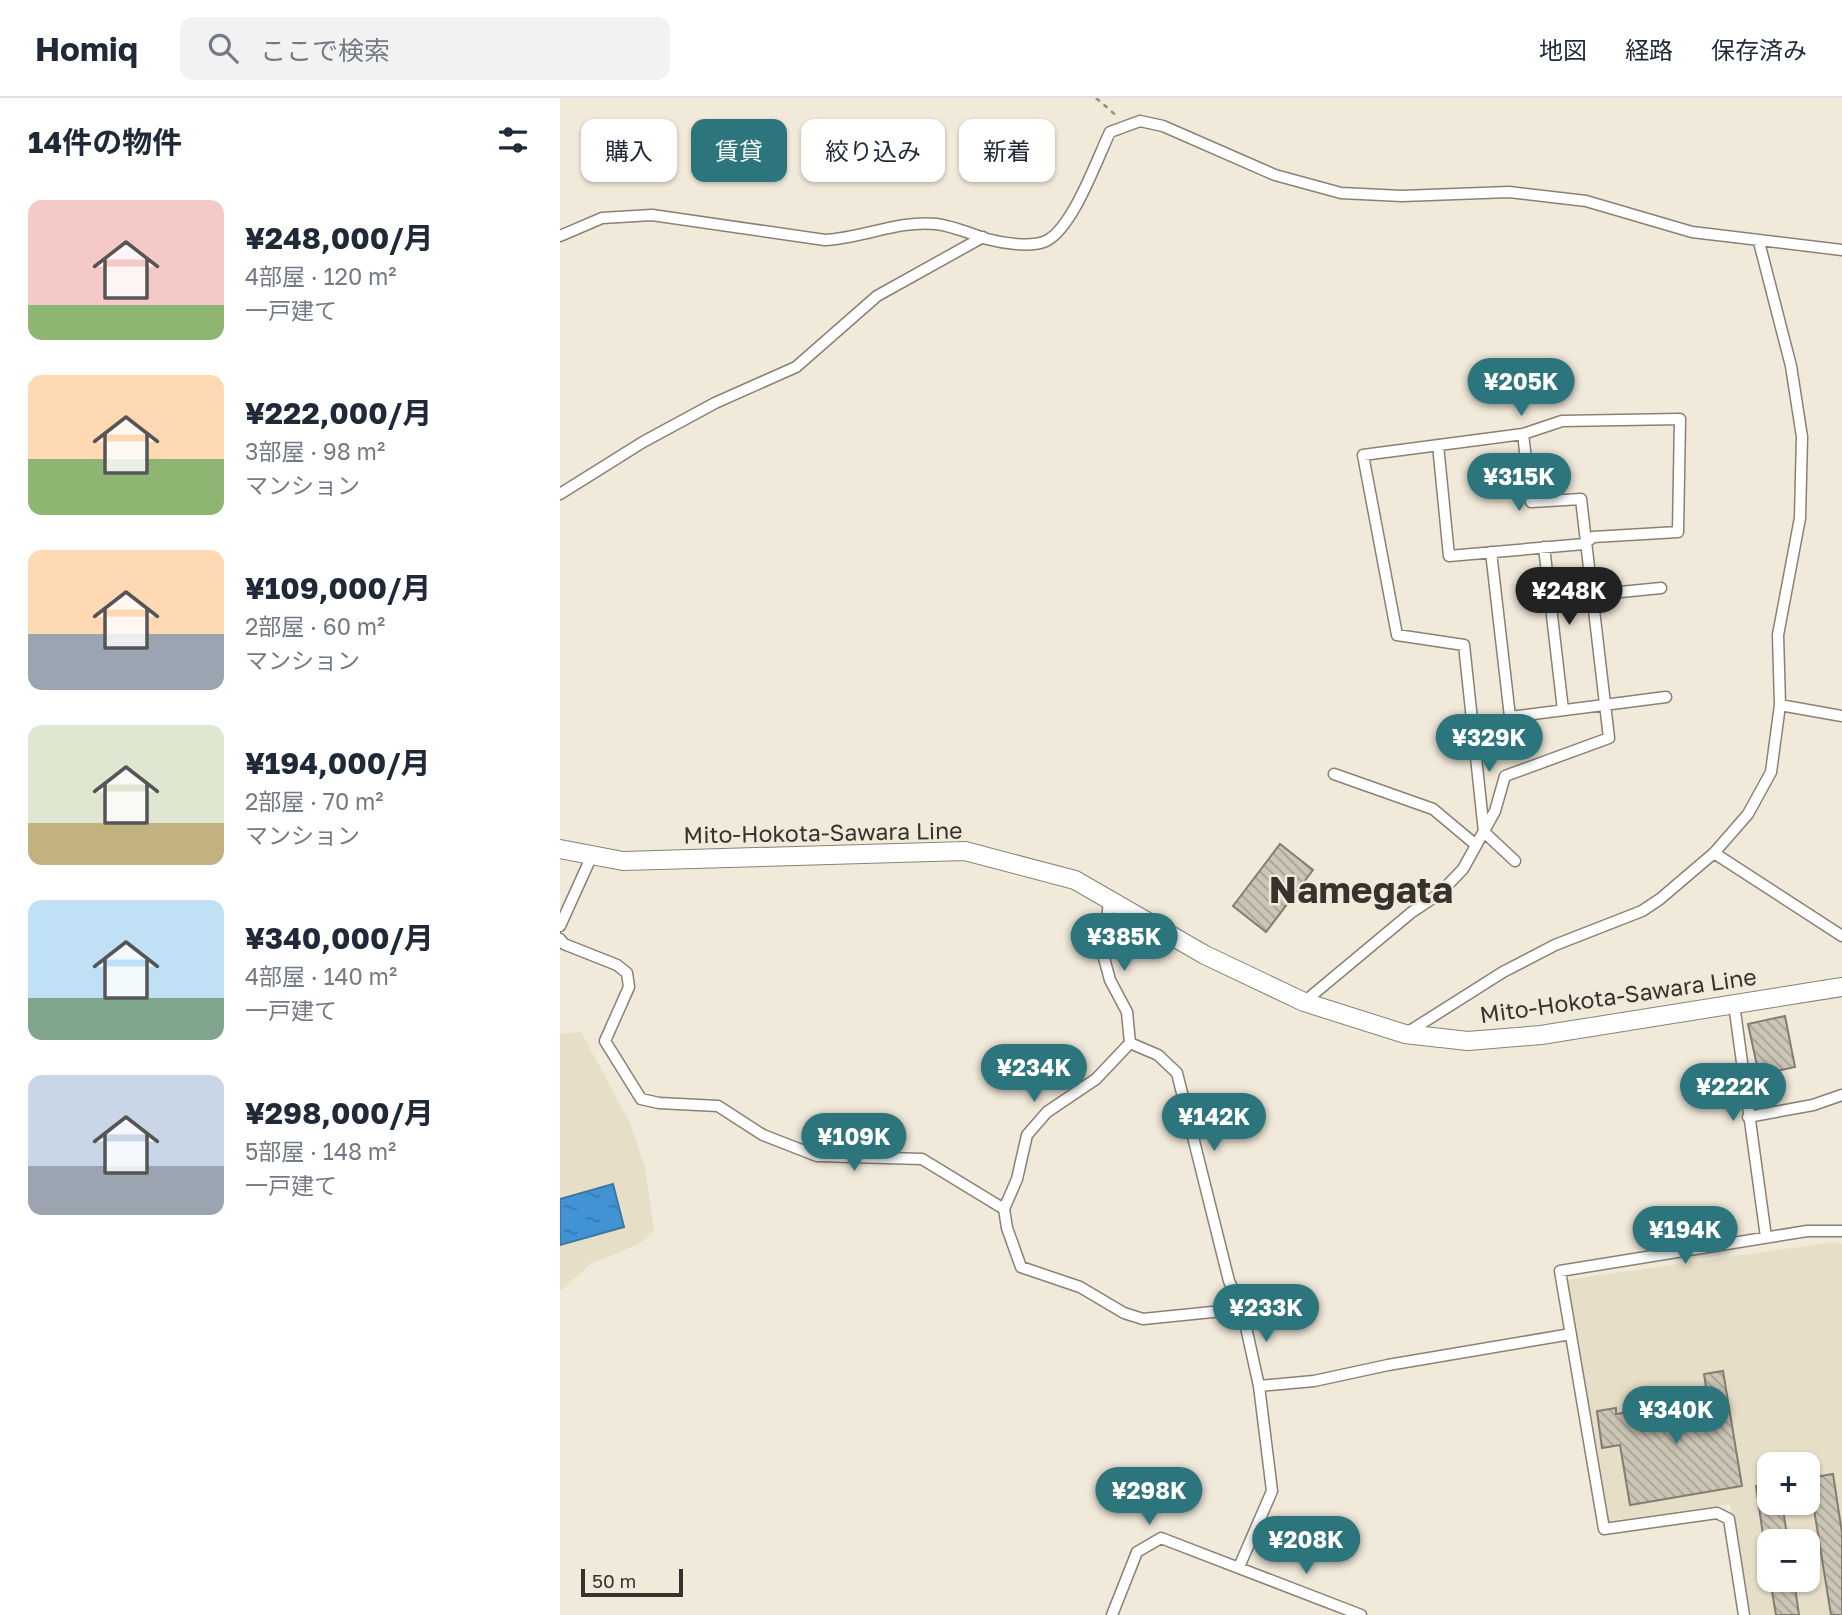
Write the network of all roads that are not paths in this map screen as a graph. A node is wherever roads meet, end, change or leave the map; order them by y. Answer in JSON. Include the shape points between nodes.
{"nodes":[{"id":1,"x":560,"y":236,"type":"edge"},
{"id":2,"x":983,"y":237,"type":"junction"},
{"id":3,"x":1759,"y":242,"type":"junction"},
{"id":4,"x":1842,"y":250,"type":"edge"},
{"id":5,"x":1523,"y":433,"type":"junction"},
{"id":6,"x":1438,"y":445,"type":"junction"},
{"id":7,"x":560,"y":495,"type":"edge"},
{"id":8,"x":1584,"y":544,"type":"junction"},
{"id":9,"x":1544,"y":547,"type":"junction"},
{"id":10,"x":1491,"y":552,"type":"junction"},
{"id":11,"x":1661,"y":588,"type":"dead end"},
{"id":12,"x":1590,"y":595,"type":"junction"},
{"id":13,"x":1666,"y":697,"type":"dead end"},
{"id":14,"x":1603,"y":705,"type":"junction"},
{"id":15,"x":1780,"y":705,"type":"junction"},
{"id":16,"x":1563,"y":710,"type":"junction"},
{"id":17,"x":1842,"y":716,"type":"edge"},
{"id":18,"x":1334,"y":774,"type":"dead end"},
{"id":19,"x":1484,"y":832,"type":"junction"},
{"id":20,"x":1476,"y":845,"type":"junction"},
{"id":21,"x":560,"y":849,"type":"edge"},
{"id":22,"x":590,"y":853,"type":"junction"},
{"id":23,"x":1714,"y":853,"type":"junction"},
{"id":24,"x":1515,"y":861,"type":"dead end"},
{"id":25,"x":1109,"y":899,"type":"junction"},
{"id":26,"x":560,"y":926,"type":"edge"},
{"id":27,"x":1842,"y":936,"type":"edge"},
{"id":28,"x":560,"y":939,"type":"edge"},
{"id":29,"x":1842,"y":987,"type":"edge"},
{"id":30,"x":1304,"y":1002,"type":"junction"},
{"id":31,"x":1734,"y":1004,"type":"junction"},
{"id":32,"x":1405,"y":1034,"type":"junction"},
{"id":33,"x":1130,"y":1043,"type":"junction"},
{"id":34,"x":1842,"y":1095,"type":"edge"},
{"id":35,"x":1748,"y":1117,"type":"junction"},
{"id":36,"x":1004,"y":1209,"type":"junction"},
{"id":37,"x":1842,"y":1231,"type":"edge"},
{"id":38,"x":1766,"y":1237,"type":"junction"},
{"id":39,"x":1242,"y":1309,"type":"junction"},
{"id":40,"x":1571,"y":1334,"type":"junction"},
{"id":41,"x":1259,"y":1386,"type":"junction"},
{"id":42,"x":1239,"y":1567,"type":"junction"},
{"id":43,"x":1112,"y":1615,"type":"edge"},
{"id":44,"x":1361,"y":1615,"type":"edge"},
{"id":45,"x":1744,"y":1615,"type":"edge"}],
"edges":[{"from":1,"to":2,"type":"street","via":[[602,218],[652,215],[825,240],[913,224],[937,224]]},
{"from":2,"to":3,"type":"street","via":[[1021,244],[1045,242],[1066,222],[1110,132],[1140,121],[1163,126],[1275,175],[1341,193],[1402,196],[1509,191],[1586,201],[1692,232]]},
{"from":2,"to":7,"type":"street","via":[[877,296],[796,367],[643,442]]},
{"from":3,"to":4,"type":"street"},
{"from":3,"to":15,"type":"street","via":[[1791,366],[1802,437],[1800,518],[1778,635]]},
{"from":5,"to":6,"type":"street"},
{"from":5,"to":8,"type":"street","via":[[1531,502],[1581,499]]},
{"from":5,"to":8,"type":"street","via":[[1562,421],[1680,419],[1678,532],[1593,537]]},
{"from":6,"to":10,"type":"street","via":[[1449,556]]},
{"from":6,"to":19,"type":"street","via":[[1363,455],[1397,635],[1465,645]]},
{"from":8,"to":9,"type":"street"},
{"from":8,"to":12,"type":"street"},
{"from":9,"to":10,"type":"street"},
{"from":9,"to":16,"type":"street"},
{"from":10,"to":16,"type":"street","via":[[1510,717]]},
{"from":11,"to":12,"type":"street"},
{"from":12,"to":14,"type":"street"},
{"from":13,"to":14,"type":"street"},
{"from":14,"to":16,"type":"street"},
{"from":14,"to":19,"type":"street","via":[[1609,738],[1505,776],[1496,811]]},
{"from":15,"to":17,"type":"street"},
{"from":15,"to":23,"type":"street","via":[[1771,772],[1748,814]]},
{"from":18,"to":20,"type":"street","via":[[1433,808]]},
{"from":19,"to":20,"type":"street"},
{"from":19,"to":24,"type":"street"},
{"from":20,"to":30,"type":"street","via":[[1463,869],[1439,894]]},
{"from":21,"to":22,"type":"main road","name":"Mito-Hokota-Sawara Line"},
{"from":22,"to":25,"type":"main road","name":"Mito-Hokota-Sawara Line","via":[[623,861],[965,851],[1075,880]]},
{"from":22,"to":26,"type":"street"},
{"from":23,"to":27,"type":"street"},
{"from":23,"to":32,"type":"street","via":[[1642,911],[1555,945]]},
{"from":25,"to":30,"type":"main road","name":"Mito-Hokota-Sawara Line","via":[[1206,955]]},
{"from":25,"to":33,"type":"street","via":[[1104,958],[1127,1012]]},
{"from":28,"to":36,"type":"street","via":[[627,973],[629,986],[605,1041],[642,1099],[718,1107],[763,1135],[817,1156],[922,1159]]},
{"from":29,"to":31,"type":"main road","name":"Mito-Hokota-Sawara Line"},
{"from":30,"to":32,"type":"main road","name":"Mito-Hokota-Sawara Line"},
{"from":31,"to":32,"type":"main road","name":"Mito-Hokota-Sawara Line","via":[[1541,1035],[1468,1041]]},
{"from":31,"to":35,"type":"street"},
{"from":33,"to":36,"type":"street","via":[[1096,1079],[1048,1112],[1027,1135],[1017,1179]]},
{"from":33,"to":39,"type":"street","via":[[1158,1055],[1177,1073],[1229,1281]]},
{"from":34,"to":35,"type":"street"},
{"from":35,"to":38,"type":"street"},
{"from":36,"to":39,"type":"street","via":[[1021,1267],[1080,1287],[1124,1313],[1143,1319]]},
{"from":37,"to":38,"type":"street"},
{"from":38,"to":40,"type":"street","via":[[1560,1272]]},
{"from":39,"to":41,"type":"street"},
{"from":40,"to":41,"type":"street","via":[[1314,1381]]},
{"from":40,"to":45,"type":"street","via":[[1604,1529],[1717,1513],[1729,1519]]},
{"from":41,"to":42,"type":"street","via":[[1272,1491]]},
{"from":42,"to":43,"type":"street","via":[[1161,1538],[1136,1552]]},
{"from":42,"to":44,"type":"street"}]}
